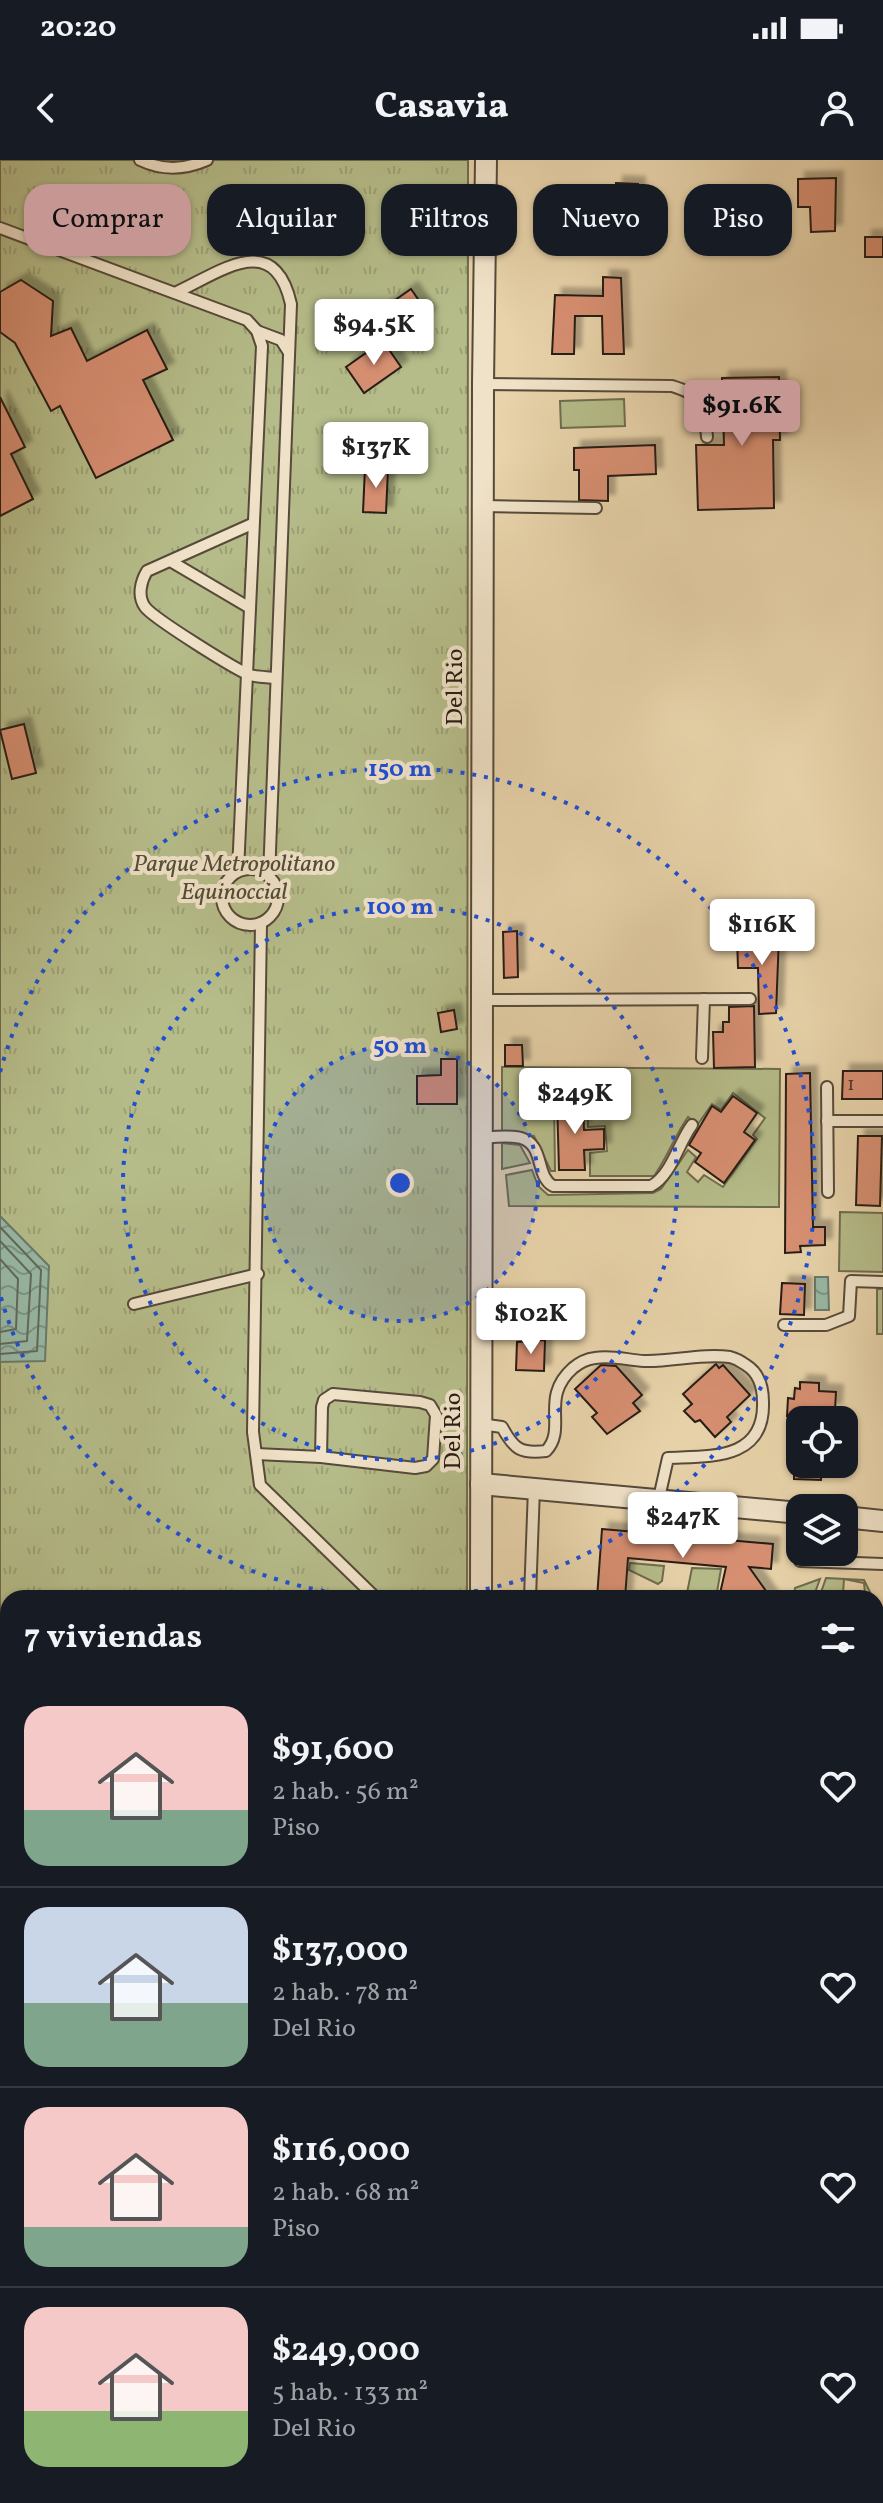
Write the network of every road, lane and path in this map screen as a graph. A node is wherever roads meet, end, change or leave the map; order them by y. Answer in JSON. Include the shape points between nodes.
{"nodes":[{"id":1,"x":140,"y":160,"type":"edge"},
{"id":2,"x":207,"y":160,"type":"edge"},
{"id":3,"x":486,"y":160,"type":"edge"},
{"id":4,"x":0,"y":228,"type":"edge"},
{"id":5,"x":177,"y":292,"type":"junction"},
{"id":6,"x":257,"y":331,"type":"junction"},
{"id":7,"x":288,"y":351,"type":"junction"},
{"id":8,"x":483,"y":384,"type":"junction"},
{"id":9,"x":707,"y":437,"type":"dead end"},
{"id":10,"x":482,"y":506,"type":"junction"},
{"id":11,"x":596,"y":508,"type":"dead end"},
{"id":12,"x":252,"y":524,"type":"junction"},
{"id":13,"x":172,"y":562,"type":"junction"},
{"id":14,"x":250,"y":608,"type":"junction"},
{"id":15,"x":249,"y":675,"type":"junction"},
{"id":16,"x":275,"y":678,"type":"junction"},
{"id":17,"x":238,"y":871,"type":"junction"},
{"id":18,"x":269,"y":877,"type":"junction"},
{"id":19,"x":261,"y":924,"type":"junction"},
{"id":20,"x":704,"y":999,"type":"junction"},
{"id":21,"x":750,"y":999,"type":"dead end"},
{"id":22,"x":481,"y":1000,"type":"junction"},
{"id":23,"x":702,"y":1058,"type":"dead end"},
{"id":24,"x":827,"y":1087,"type":"dead end"},
{"id":25,"x":827,"y":1121,"type":"junction"},
{"id":26,"x":883,"y":1121,"type":"edge"},
{"id":27,"x":692,"y":1125,"type":"dead end"},
{"id":28,"x":481,"y":1138,"type":"junction"},
{"id":29,"x":828,"y":1192,"type":"dead end"},
{"id":30,"x":258,"y":1274,"type":"junction"},
{"id":31,"x":883,"y":1282,"type":"edge"},
{"id":32,"x":134,"y":1304,"type":"dead end"},
{"id":33,"x":784,"y":1325,"type":"dead end"},
{"id":34,"x":480,"y":1424,"type":"junction"},
{"id":35,"x":256,"y":1454,"type":"junction"},
{"id":36,"x":321,"y":1457,"type":"junction"},
{"id":37,"x":481,"y":1484,"type":"junction"},
{"id":38,"x":534,"y":1488,"type":"junction"},
{"id":39,"x":659,"y":1498,"type":"junction"},
{"id":40,"x":786,"y":1512,"type":"edge"},
{"id":41,"x":858,"y":1518,"type":"edge"},
{"id":42,"x":883,"y":1521,"type":"edge"},
{"id":43,"x":858,"y":1563,"type":"edge"},
{"id":44,"x":883,"y":1564,"type":"edge"},
{"id":45,"x":368,"y":1590,"type":"edge"},
{"id":46,"x":481,"y":1590,"type":"edge"},
{"id":47,"x":530,"y":1590,"type":"edge"}],
"edges":[{"from":1,"to":2,"type":"lane","via":[[164,168],[190,168]]},
{"from":3,"to":8,"type":"street","name":"Del Rio"},
{"from":4,"to":5,"type":"lane"},
{"from":5,"to":6,"type":"lane","via":[[247,320]]},
{"from":5,"to":7,"type":"lane","via":[[242,261],[269,264],[282,279],[291,304]]},
{"from":6,"to":7,"type":"lane","via":[[281,340]]},
{"from":6,"to":12,"type":"lane","via":[[262,346]]},
{"from":7,"to":16,"type":"lane"},
{"from":8,"to":9,"type":"lane","via":[[672,386],[693,392],[704,408]]},
{"from":8,"to":10,"type":"street","name":"Del Rio"},
{"from":10,"to":11,"type":"lane"},
{"from":10,"to":22,"type":"street","name":"Del Rio"},
{"from":12,"to":13,"type":"lane"},
{"from":12,"to":14,"type":"lane"},
{"from":13,"to":14,"type":"lane"},
{"from":13,"to":15,"type":"lane","via":[[147,571],[140,588],[144,607]]},
{"from":14,"to":15,"type":"lane"},
{"from":15,"to":16,"type":"lane"},
{"from":15,"to":17,"type":"lane"},
{"from":16,"to":18,"type":"lane"},
{"from":17,"to":18,"type":"lane","via":[[249,869]]},
{"from":17,"to":19,"type":"lane","via":[[223,887],[224,909],[239,924]]},
{"from":18,"to":19,"type":"lane","via":[[278,897],[276,908]]},
{"from":19,"to":30,"type":"lane"},
{"from":20,"to":21,"type":"lane"},
{"from":20,"to":22,"type":"lane"},
{"from":20,"to":23,"type":"lane"},
{"from":22,"to":28,"type":"street","name":"Del Rio"},
{"from":24,"to":25,"type":"lane"},
{"from":25,"to":26,"type":"lane"},
{"from":25,"to":29,"type":"lane"},
{"from":27,"to":28,"type":"lane","via":[[660,1180],[651,1186],[553,1186],[543,1176],[530,1143],[522,1138]]},
{"from":28,"to":34,"type":"street","name":"Del Rio"},
{"from":30,"to":32,"type":"lane"},
{"from":30,"to":35,"type":"lane"},
{"from":31,"to":33,"type":"lane","via":[[851,1281],[849,1316],[826,1325]]},
{"from":34,"to":37,"type":"street","name":"Del Rio"},
{"from":34,"to":39,"type":"lane","via":[[502,1427],[521,1452],[546,1451],[555,1433],[554,1396],[560,1380],[592,1358],[731,1357],[749,1366],[761,1382],[763,1399],[763,1418],[754,1435],[738,1451],[714,1458],[668,1458]]},
{"from":35,"to":36,"type":"lane"},
{"from":35,"to":45,"type":"lane","via":[[260,1485]]},
{"from":36,"to":36,"type":"lane","via":[[426,1466],[433,1459],[436,1415],[420,1402],[333,1394],[322,1407]]},
{"from":37,"to":38,"type":"street"},
{"from":37,"to":46,"type":"street","name":"Del Rio"},
{"from":38,"to":39,"type":"street"},
{"from":38,"to":47,"type":"lane"},
{"from":39,"to":40,"type":"street"},
{"from":41,"to":42,"type":"street"},
{"from":43,"to":44,"type":"lane"}]}
